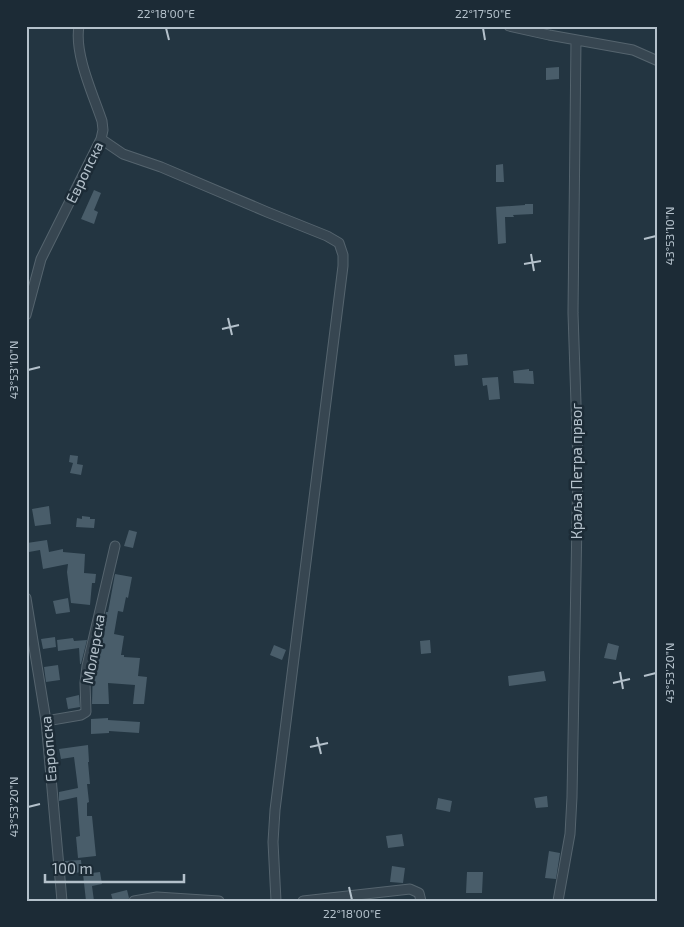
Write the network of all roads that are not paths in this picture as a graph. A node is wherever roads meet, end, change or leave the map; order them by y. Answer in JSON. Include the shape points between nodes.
{"nodes":[{"id":1,"x":79,"y":26,"type":"edge"},
{"id":2,"x":510,"y":26,"type":"edge"},
{"id":3,"x":576,"y":40,"type":"junction"},
{"id":4,"x":658,"y":61,"type":"edge"},
{"id":5,"x":101,"y":138,"type":"junction"},
{"id":6,"x":26,"y":315,"type":"edge"},
{"id":7,"x":115,"y":546,"type":"dead end"},
{"id":8,"x":26,"y":598,"type":"edge"},
{"id":9,"x":46,"y":721,"type":"junction"},
{"id":10,"x":420,"y":897,"type":"edge"},
{"id":11,"x":158,"y":899,"type":"edge"},
{"id":12,"x":62,"y":901,"type":"edge"},
{"id":13,"x":134,"y":901,"type":"edge"},
{"id":14,"x":219,"y":901,"type":"edge"},
{"id":15,"x":276,"y":901,"type":"edge"},
{"id":16,"x":303,"y":901,"type":"edge"},
{"id":17,"x":558,"y":901,"type":"edge"}],
"edges":[{"from":1,"to":5,"type":"street","name":"Европска","via":[[81,53],[102,121]]},
{"from":2,"to":3,"type":"street"},
{"from":3,"to":4,"type":"street","via":[[633,50]]},
{"from":3,"to":17,"type":"street","name":"Краља Петра првог","via":[[573,313],[578,464],[572,797],[570,834]]},
{"from":5,"to":6,"type":"street","name":"Европска","via":[[41,259]]},
{"from":5,"to":15,"type":"street","via":[[123,154],[327,236],[339,244],[343,255],[275,810]]},
{"from":7,"to":9,"type":"street","name":"Молерска","via":[[87,666],[86,712]]},
{"from":8,"to":9,"type":"street","name":"Европска"},
{"from":9,"to":12,"type":"street","name":"Европска"},
{"from":10,"to":16,"type":"street","via":[[410,889]]},
{"from":11,"to":13,"type":"street"},
{"from":11,"to":14,"type":"street"}]}
